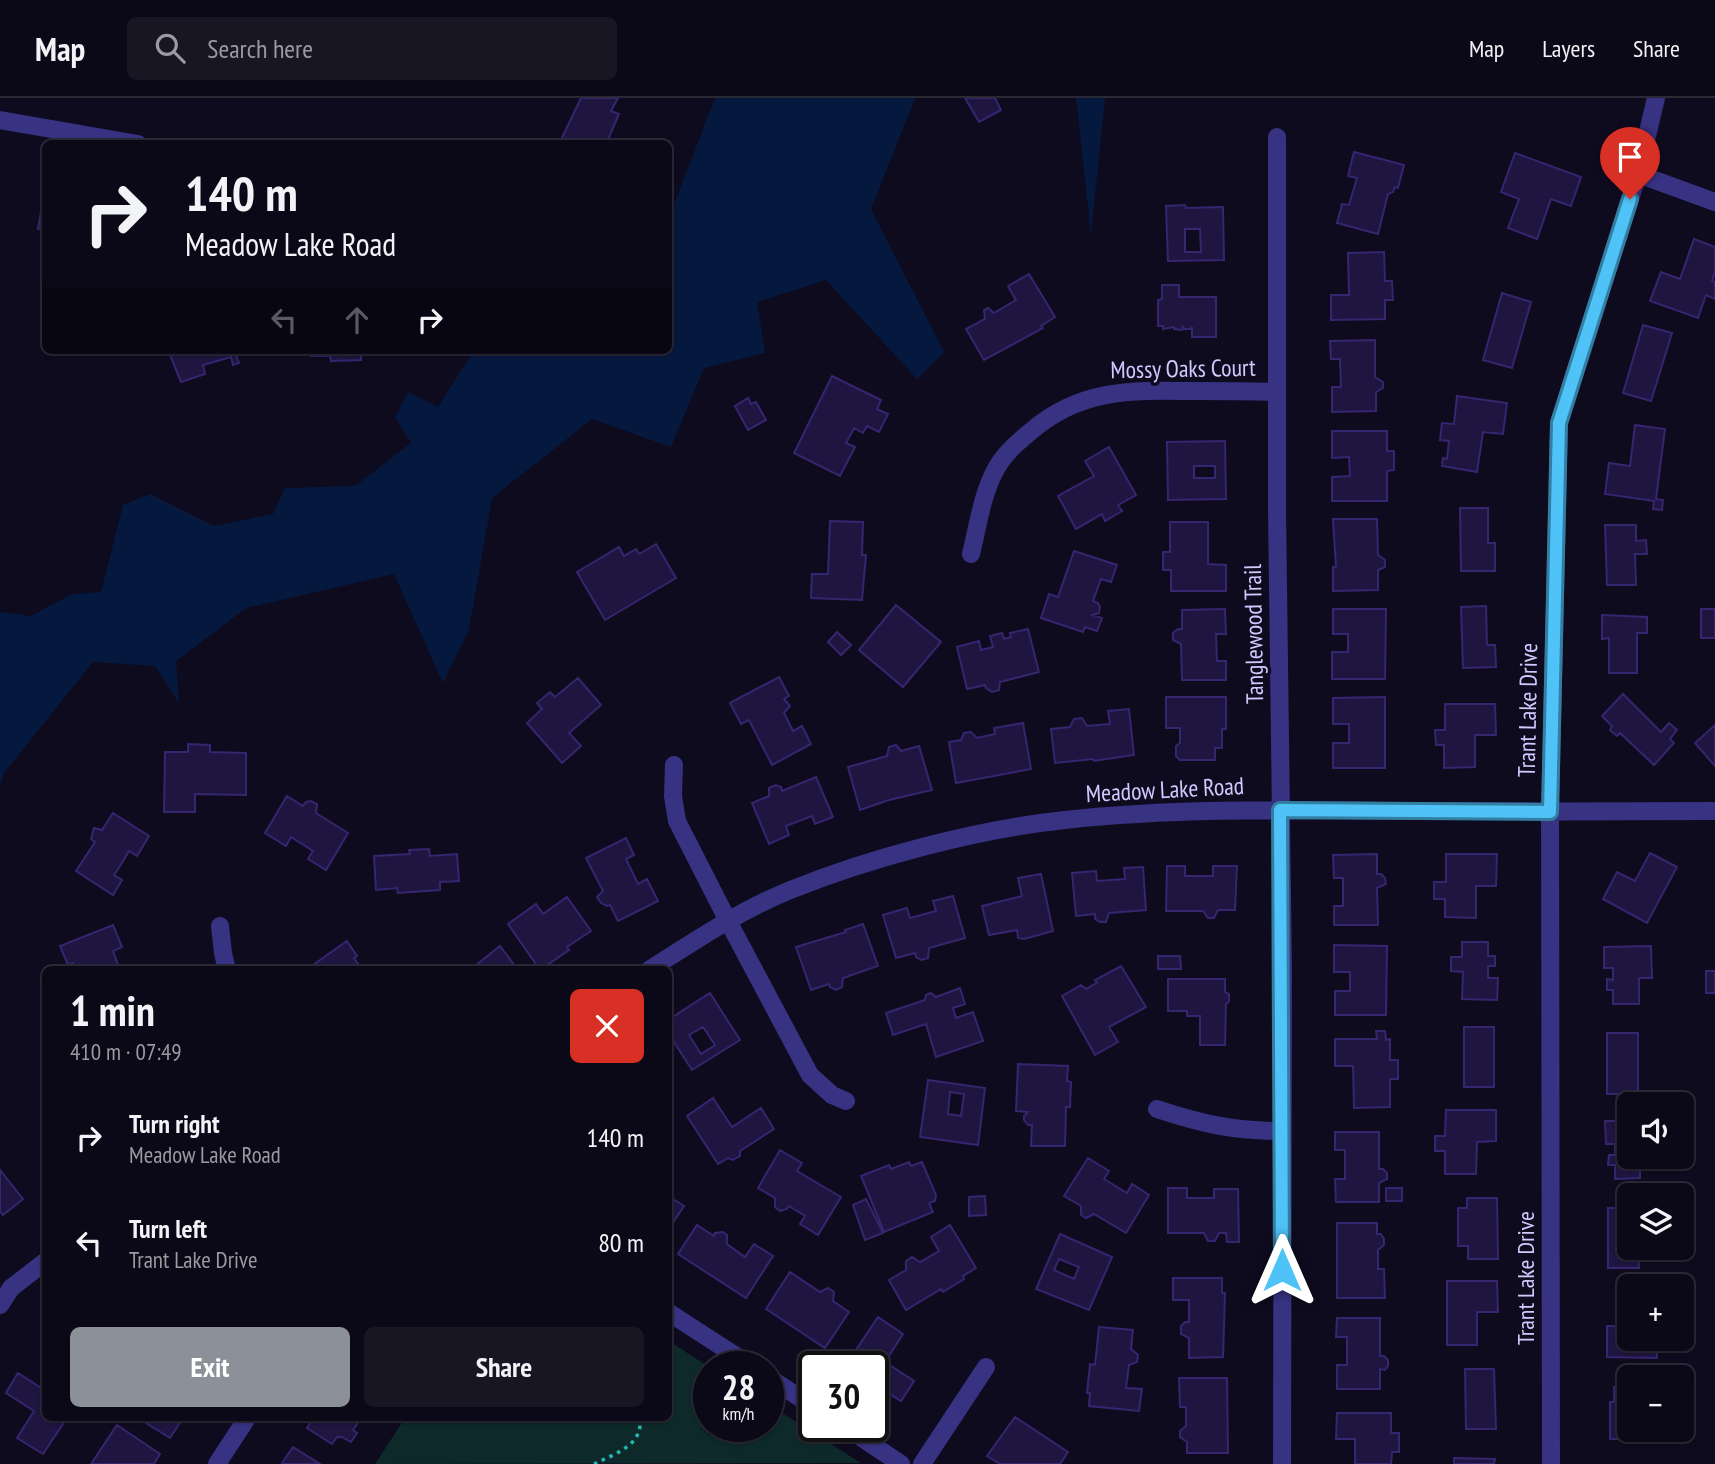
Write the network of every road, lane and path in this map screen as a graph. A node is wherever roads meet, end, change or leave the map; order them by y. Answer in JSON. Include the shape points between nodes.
{"nodes":[{"id":1,"x":1656,"y":98,"type":"edge"},
{"id":2,"x":0,"y":120,"type":"edge"},
{"id":3,"x":1277,"y":137,"type":"dead end"},
{"id":4,"x":115,"y":140,"type":"edge"},
{"id":5,"x":1638,"y":174,"type":"junction"},
{"id":6,"x":1715,"y":202,"type":"edge"},
{"id":7,"x":1277,"y":392,"type":"junction"},
{"id":8,"x":971,"y":554,"type":"dead end"},
{"id":9,"x":674,"y":765,"type":"dead end"},
{"id":10,"x":1280,"y":810,"type":"junction"},
{"id":11,"x":1715,"y":811,"type":"edge"},
{"id":12,"x":1550,"y":812,"type":"junction"},
{"id":13,"x":728,"y":921,"type":"junction"},
{"id":14,"x":220,"y":926,"type":"dead end"},
{"id":15,"x":226,"y":966,"type":"edge"},
{"id":16,"x":655,"y":966,"type":"edge"},
{"id":17,"x":846,"y":1101,"type":"dead end"},
{"id":18,"x":1157,"y":1110,"type":"dead end"},
{"id":19,"x":1282,"y":1131,"type":"junction"},
{"id":20,"x":42,"y":1264,"type":"edge"},
{"id":21,"x":0,"y":1305,"type":"edge"},
{"id":22,"x":672,"y":1315,"type":"edge"},
{"id":23,"x":728,"y":1351,"type":"edge"},
{"id":24,"x":986,"y":1367,"type":"dead end"},
{"id":25,"x":245,"y":1421,"type":"edge"},
{"id":26,"x":640,"y":1421,"type":"edge"},
{"id":27,"x":868,"y":1442,"type":"edge"},
{"id":28,"x":217,"y":1464,"type":"edge"},
{"id":29,"x":594,"y":1464,"type":"edge"},
{"id":30,"x":901,"y":1464,"type":"edge"},
{"id":31,"x":922,"y":1464,"type":"edge"},
{"id":32,"x":1282,"y":1464,"type":"edge"},
{"id":33,"x":1551,"y":1464,"type":"edge"}],
"edges":[{"from":1,"to":5,"type":"street","name":"Trant Lake Drive"},
{"from":2,"to":4,"type":"street"},
{"from":3,"to":7,"type":"street","name":"Tanglewood Trail"},
{"from":5,"to":6,"type":"street"},
{"from":5,"to":12,"type":"street","name":"Trant Lake Drive","via":[[1559,423]]},
{"from":7,"to":8,"type":"street","name":"Mossy Oaks Court","via":[[1132,390],[1102,395],[1051,416],[1012,447],[997,467]]},
{"from":7,"to":10,"type":"street","name":"Tanglewood Trail"},
{"from":9,"to":13,"type":"street","via":[[677,821]]},
{"from":10,"to":12,"type":"street","name":"Meadow Lake Road"},
{"from":10,"to":13,"type":"street","name":"Meadow Lake Road","via":[[1135,814],[1015,827],[861,865],[786,891]]},
{"from":10,"to":19,"type":"street","name":"Tanglewood Trail"},
{"from":11,"to":12,"type":"street","name":"Meadow Lake Road"},
{"from":12,"to":33,"type":"street","name":"Trant Lake Drive"},
{"from":13,"to":16,"type":"street","name":"Meadow Lake Road"},
{"from":13,"to":17,"type":"street","via":[[810,1075],[826,1091]]},
{"from":14,"to":15,"type":"street"},
{"from":18,"to":19,"type":"street","via":[[1206,1125]]},
{"from":19,"to":32,"type":"street","name":"Tanglewood Trail"},
{"from":20,"to":21,"type":"street","via":[[11,1288]]},
{"from":22,"to":23,"type":"street"},
{"from":24,"to":31,"type":"street"},
{"from":25,"to":28,"type":"street"},
{"from":26,"to":29,"type":"path","via":[[638,1436],[627,1447]]},
{"from":27,"to":30,"type":"street"}]}
